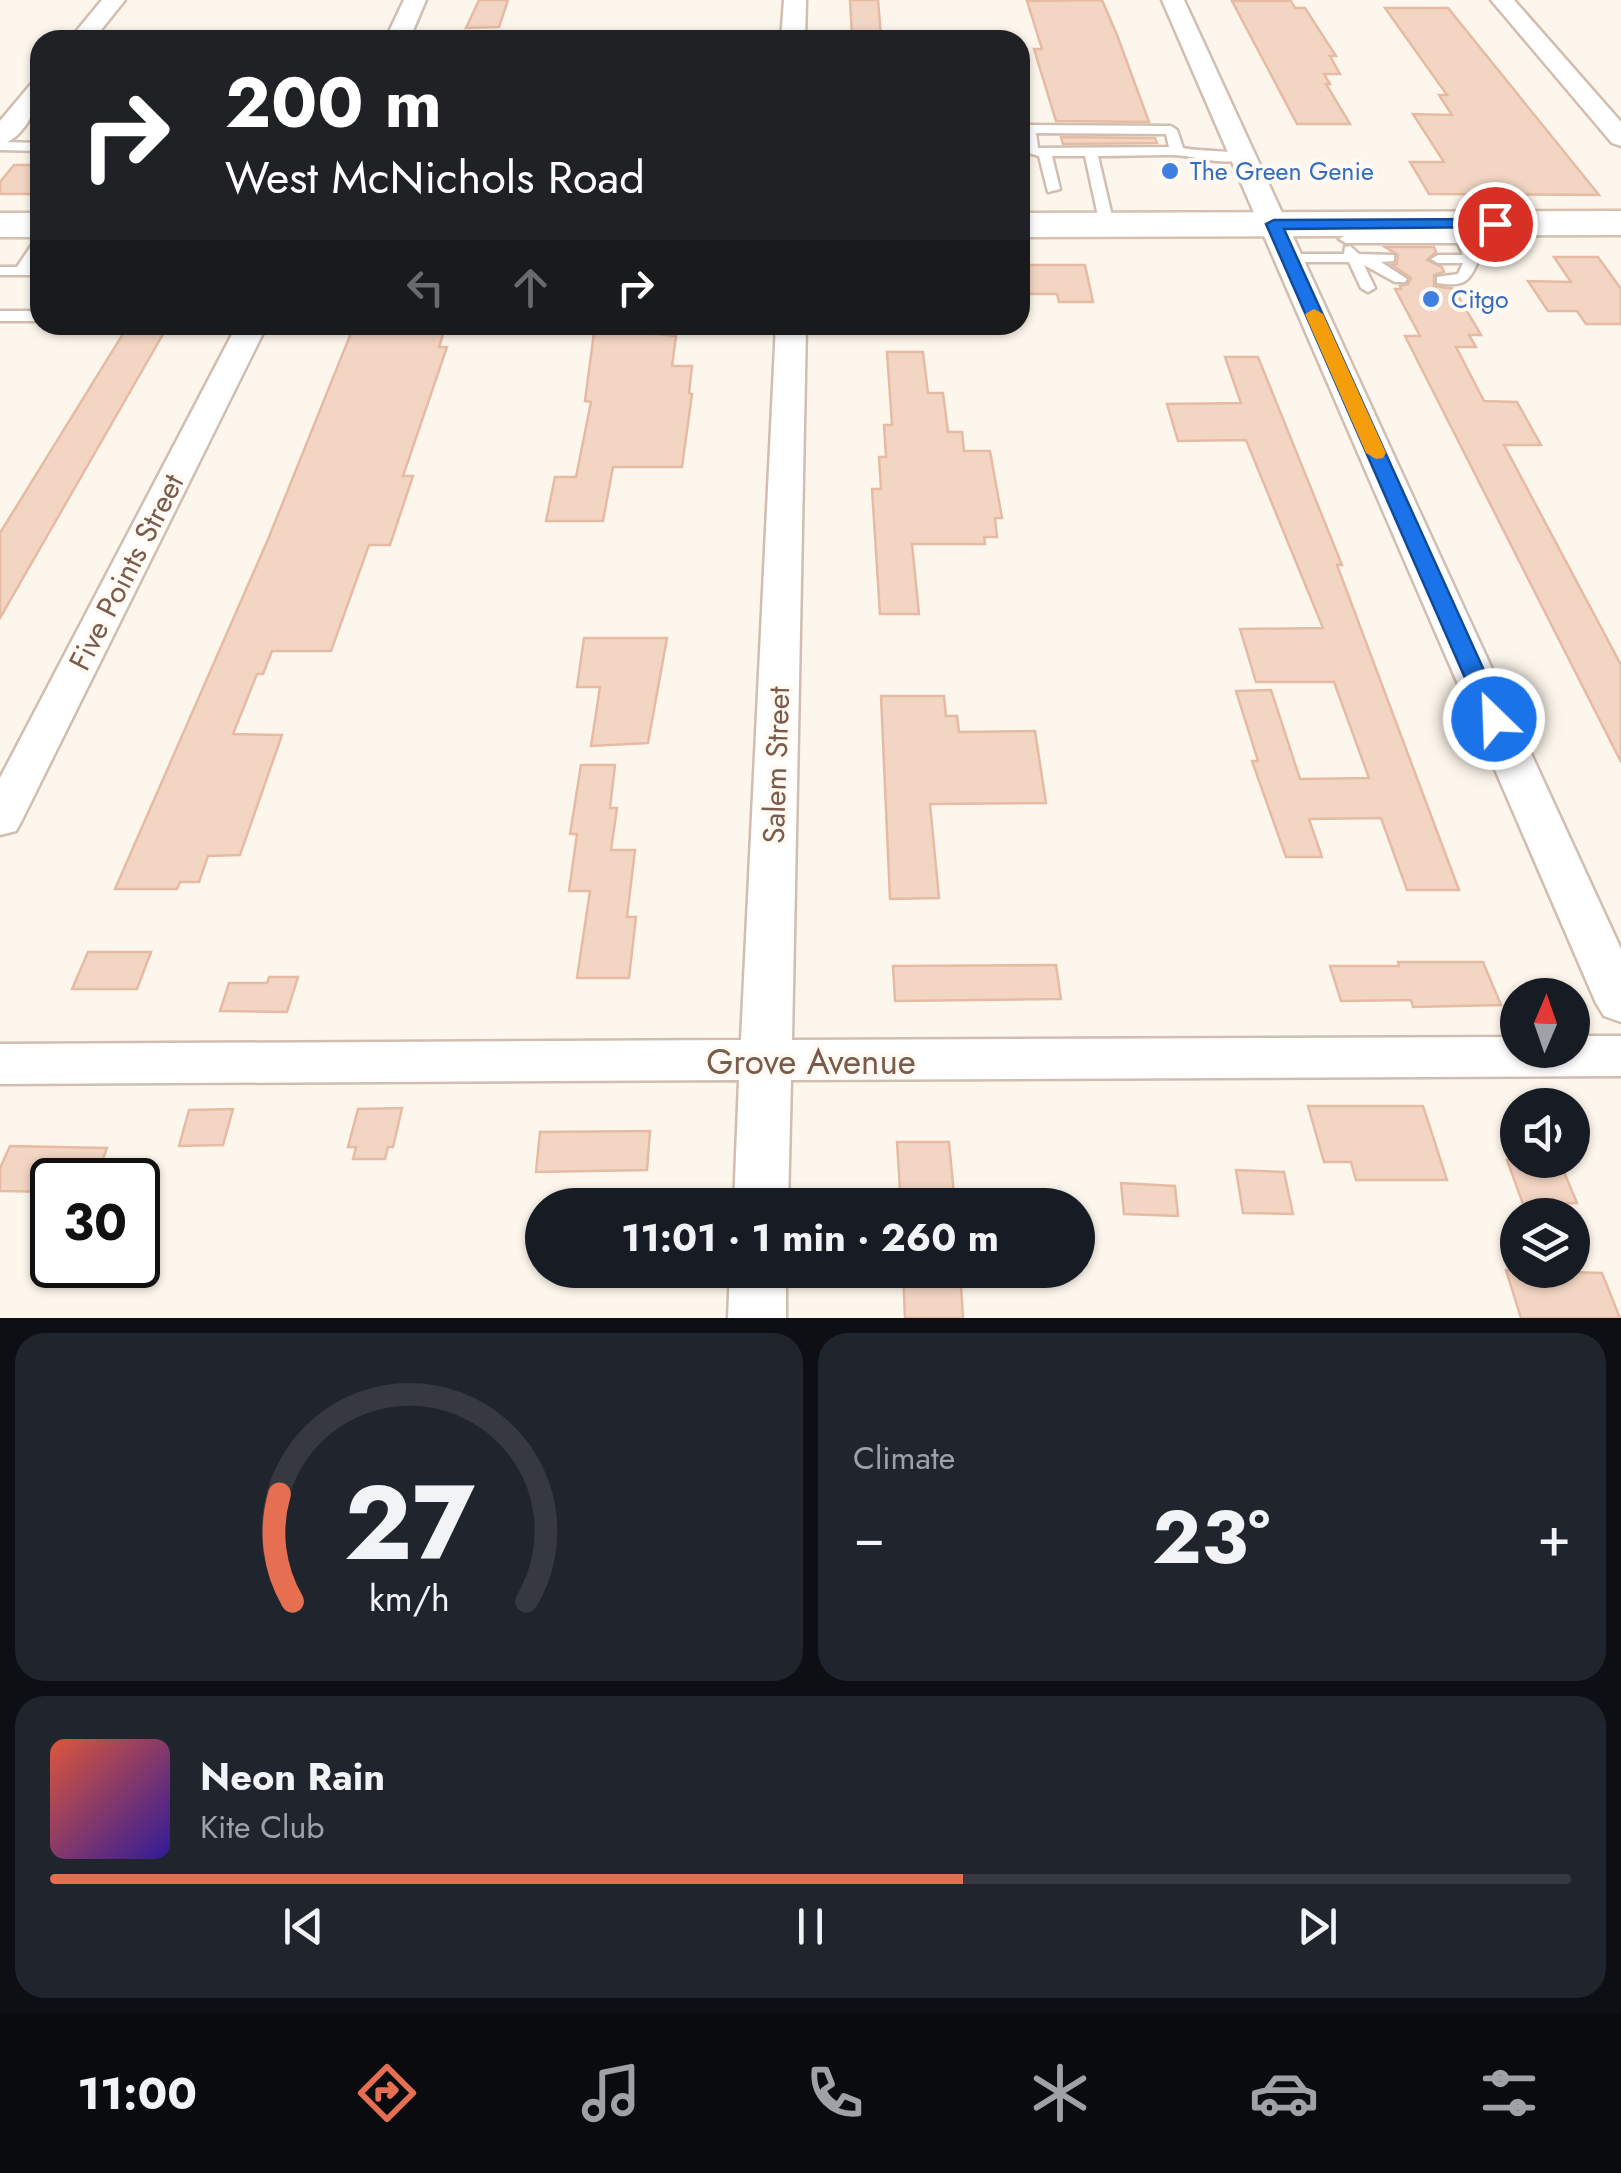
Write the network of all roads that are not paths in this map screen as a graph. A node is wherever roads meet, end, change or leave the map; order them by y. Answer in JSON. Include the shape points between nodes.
{"nodes":[{"id":1,"x":114,"y":0,"type":"edge"},
{"id":2,"x":416,"y":0,"type":"edge"},
{"id":3,"x":795,"y":0,"type":"edge"},
{"id":4,"x":1173,"y":0,"type":"edge"},
{"id":5,"x":1502,"y":0,"type":"edge"},
{"id":6,"x":89,"y":30,"type":"edge"},
{"id":7,"x":402,"y":30,"type":"edge"},
{"id":8,"x":794,"y":30,"type":"edge"},
{"id":9,"x":30,"y":101,"type":"edge"},
{"id":10,"x":1030,"y":129,"type":"edge"},
{"id":11,"x":0,"y":137,"type":"edge"},
{"id":12,"x":1030,"y":137,"type":"edge"},
{"id":13,"x":1621,"y":138,"type":"edge"},
{"id":14,"x":0,"y":146,"type":"edge"},
{"id":15,"x":30,"y":146,"type":"edge"},
{"id":16,"x":1045,"y":152,"type":"junction"},
{"id":17,"x":1091,"y":152,"type":"junction"},
{"id":18,"x":1177,"y":152,"type":"junction"},
{"id":19,"x":1243,"y":156,"type":"junction"},
{"id":20,"x":1053,"y":189,"type":"dead end"},
{"id":21,"x":1621,"y":223,"type":"edge"},
{"id":22,"x":1030,"y":225,"type":"edge"},
{"id":23,"x":1107,"y":225,"type":"junction"},
{"id":24,"x":0,"y":226,"type":"edge"},
{"id":25,"x":30,"y":226,"type":"edge"},
{"id":26,"x":1282,"y":241,"type":"junction"},
{"id":27,"x":1464,"y":241,"type":"junction"},
{"id":28,"x":1351,"y":246,"type":"junction"},
{"id":29,"x":30,"y":257,"type":"edge"},
{"id":30,"x":1390,"y":258,"type":"dead end"},
{"id":31,"x":1438,"y":258,"type":"dead end"},
{"id":32,"x":0,"y":270,"type":"edge"},
{"id":33,"x":21,"y":270,"type":"junction"},
{"id":34,"x":30,"y":270,"type":"edge"},
{"id":35,"x":1400,"y":279,"type":"dead end"},
{"id":36,"x":1442,"y":280,"type":"dead end"},
{"id":37,"x":1368,"y":288,"type":"dead end"},
{"id":38,"x":0,"y":316,"type":"edge"},
{"id":39,"x":30,"y":316,"type":"edge"},
{"id":40,"x":247,"y":335,"type":"edge"},
{"id":41,"x":791,"y":335,"type":"edge"},
{"id":42,"x":0,"y":820,"type":"edge"},
{"id":43,"x":1621,"y":1003,"type":"edge"},
{"id":44,"x":1621,"y":1056,"type":"edge"},
{"id":45,"x":766,"y":1062,"type":"junction"},
{"id":46,"x":0,"y":1064,"type":"edge"},
{"id":47,"x":762,"y":1188,"type":"edge"},
{"id":48,"x":758,"y":1288,"type":"edge"},
{"id":49,"x":757,"y":1318,"type":"edge"}],
"edges":[{"from":1,"to":6,"type":"street"},
{"from":2,"to":7,"type":"street"},
{"from":3,"to":8,"type":"street"},
{"from":4,"to":19,"type":"street"},
{"from":5,"to":13,"type":"street"},
{"from":9,"to":11,"type":"street"},
{"from":10,"to":18,"type":"lane","via":[[1170,130]]},
{"from":12,"to":16,"type":"lane","via":[[1032,152]]},
{"from":14,"to":15,"type":"lane"},
{"from":16,"to":17,"type":"lane"},
{"from":16,"to":20,"type":"lane"},
{"from":17,"to":18,"type":"lane"},
{"from":17,"to":23,"type":"lane"},
{"from":18,"to":19,"type":"lane"},
{"from":19,"to":26,"type":"street"},
{"from":21,"to":27,"type":"main road"},
{"from":22,"to":23,"type":"main road"},
{"from":23,"to":26,"type":"main road"},
{"from":24,"to":25,"type":"main road"},
{"from":26,"to":28,"type":"main road"},
{"from":26,"to":43,"type":"street"},
{"from":27,"to":28,"type":"main road"},
{"from":27,"to":31,"type":"lane"},
{"from":27,"to":36,"type":"lane","via":[[1464,278]]},
{"from":28,"to":30,"type":"lane"},
{"from":28,"to":35,"type":"lane"},
{"from":28,"to":37,"type":"lane"},
{"from":29,"to":33,"type":"lane"},
{"from":32,"to":33,"type":"lane"},
{"from":33,"to":34,"type":"lane"},
{"from":38,"to":39,"type":"lane"},
{"from":40,"to":42,"type":"street","name":"Five Points Street"},
{"from":41,"to":45,"type":"street","name":"Salem Street"},
{"from":44,"to":45,"type":"street","name":"Grove Avenue"},
{"from":45,"to":46,"type":"street","name":"Grove Avenue"},
{"from":45,"to":47,"type":"street","name":"Salem Street"},
{"from":48,"to":49,"type":"street"}]}
